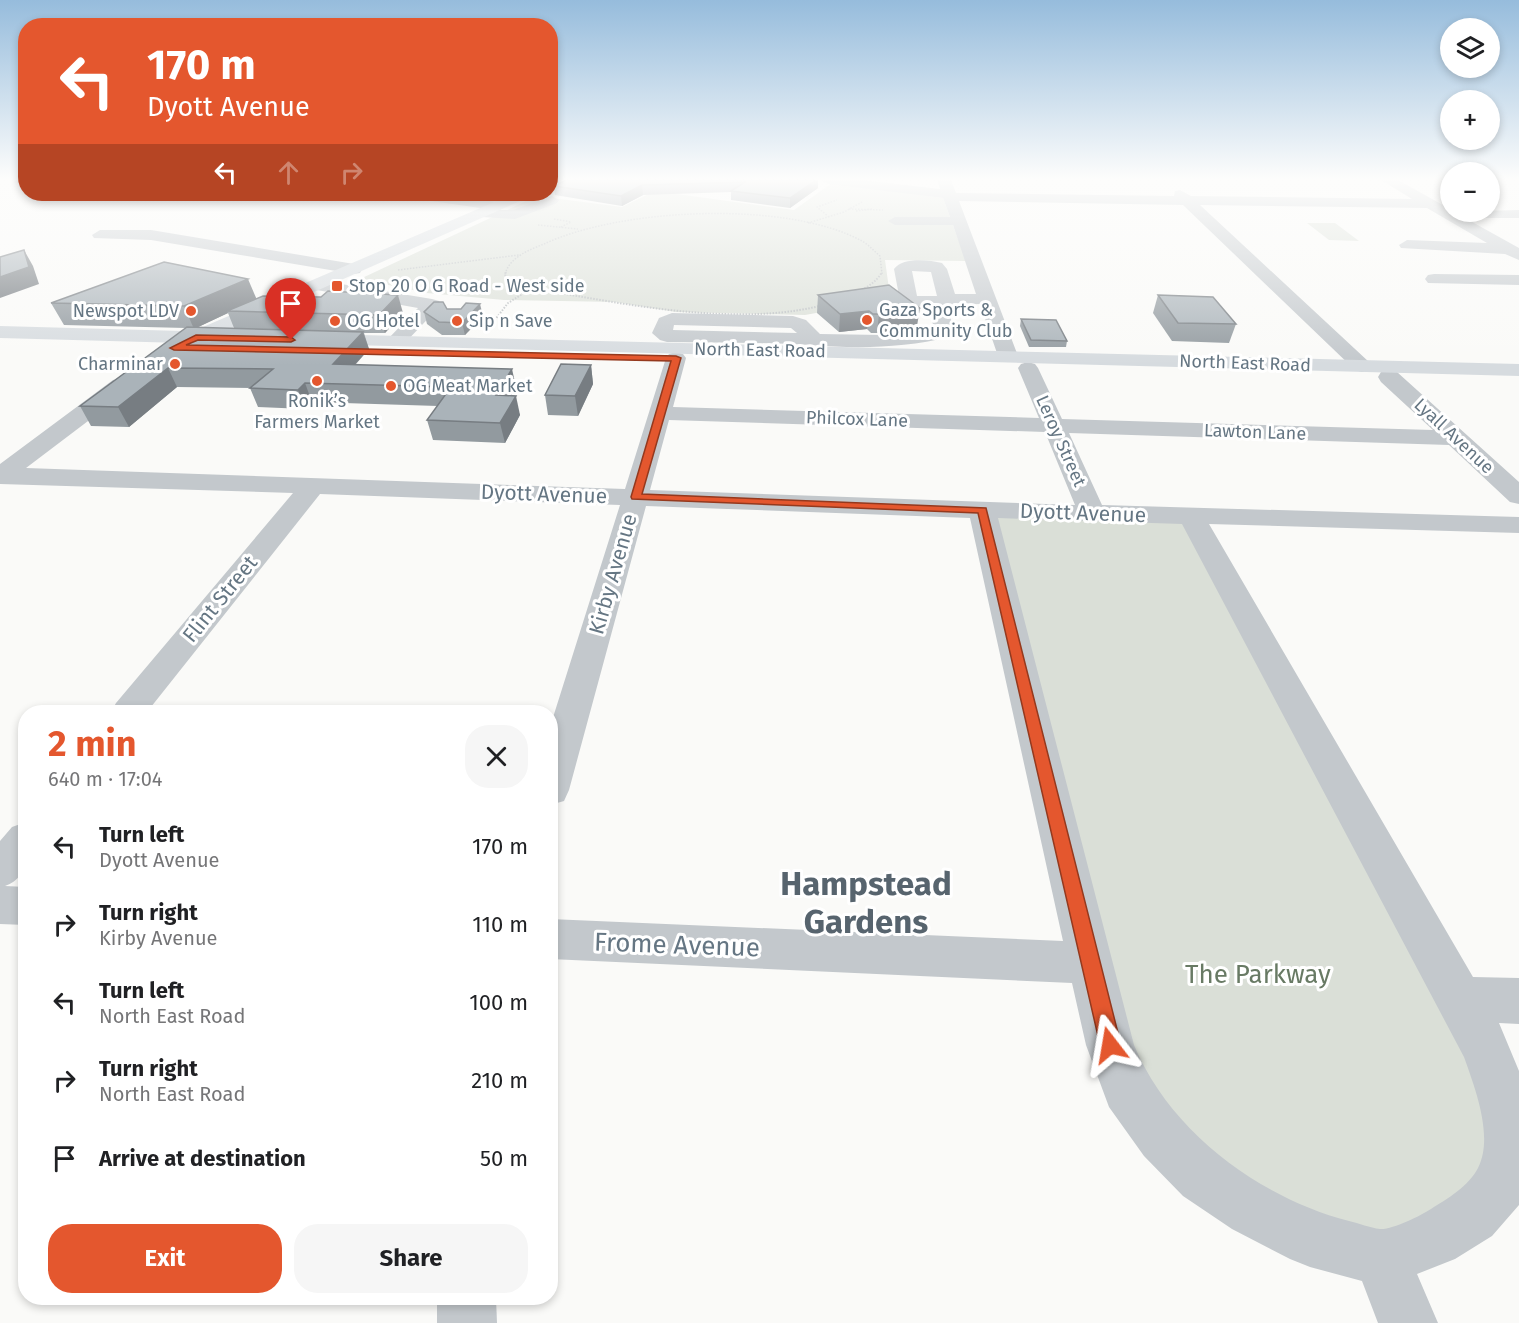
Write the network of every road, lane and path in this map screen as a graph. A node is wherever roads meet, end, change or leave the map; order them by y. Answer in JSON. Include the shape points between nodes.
{"nodes":[{"id":1,"x":195,"y":242,"type":"edge"},
{"id":2,"x":417,"y":242,"type":"edge"},
{"id":3,"x":551,"y":242,"type":"edge"},
{"id":4,"x":861,"y":242,"type":"edge"},
{"id":5,"x":967,"y":242,"type":"edge"},
{"id":6,"x":1231,"y":242,"type":"edge"},
{"id":7,"x":1420,"y":242,"type":"edge"},
{"id":8,"x":1496,"y":242,"type":"edge"},
{"id":9,"x":1514,"y":252,"type":"edge"},
{"id":10,"x":524,"y":254,"type":"junction"},
{"id":11,"x":879,"y":256,"type":"dead end"},
{"id":12,"x":495,"y":260,"type":"junction"},
{"id":13,"x":500,"y":261,"type":"dead end"},
{"id":14,"x":359,"y":267,"type":"junction"},
{"id":15,"x":1434,"y":279,"type":"dead end"},
{"id":16,"x":1519,"y":280,"type":"edge"},
{"id":17,"x":532,"y":288,"type":"junction"},
{"id":18,"x":316,"y":293,"type":"junction"},
{"id":19,"x":289,"y":297,"type":"joint"},
{"id":20,"x":988,"y":299,"type":"junction"},
{"id":21,"x":677,"y":311,"type":"dead end"},
{"id":22,"x":411,"y":326,"type":"junction"},
{"id":23,"x":0,"y":332,"type":"edge"},
{"id":24,"x":440,"y":335,"type":"junction"},
{"id":25,"x":196,"y":338,"type":"junction"},
{"id":26,"x":815,"y":340,"type":"junction"},
{"id":27,"x":395,"y":342,"type":"junction"},
{"id":28,"x":481,"y":344,"type":"junction"},
{"id":29,"x":0,"y":345,"type":"edge"},
{"id":30,"x":678,"y":353,"type":"junction"},
{"id":31,"x":158,"y":358,"type":"junction"},
{"id":32,"x":1018,"y":362,"type":"junction"},
{"id":33,"x":1362,"y":366,"type":"junction"},
{"id":34,"x":1519,"y":370,"type":"edge"},
{"id":35,"x":1389,"y":377,"type":"junction"},
{"id":36,"x":1519,"y":380,"type":"edge"},
{"id":37,"x":660,"y":413,"type":"junction"},
{"id":38,"x":1054,"y":426,"type":"junction"},
{"id":39,"x":1455,"y":438,"type":"junction"},
{"id":40,"x":0,"y":476,"type":"edge"},
{"id":41,"x":313,"y":486,"type":"junction"},
{"id":42,"x":1519,"y":496,"type":"edge"},
{"id":43,"x":636,"y":497,"type":"junction"},
{"id":44,"x":982,"y":510,"type":"junction"},
{"id":45,"x":1093,"y":514,"type":"junction"},
{"id":46,"x":1191,"y":516,"type":"junction"},
{"id":47,"x":1519,"y":525,"type":"edge"},
{"id":48,"x":134,"y":705,"type":"edge"},
{"id":49,"x":558,"y":763,"type":"edge"},
{"id":50,"x":18,"y":848,"type":"edge"},
{"id":51,"x":0,"y":870,"type":"edge"},
{"id":52,"x":0,"y":904,"type":"edge"},
{"id":53,"x":18,"y":905,"type":"edge"},
{"id":54,"x":558,"y":939,"type":"edge"},
{"id":55,"x":1090,"y":963,"type":"junction"},
{"id":56,"x":1460,"y":999,"type":"junction"},
{"id":57,"x":1519,"y":1001,"type":"edge"},
{"id":58,"x":1382,"y":1258,"type":"junction"},
{"id":59,"x":467,"y":1305,"type":"edge"},
{"id":60,"x":467,"y":1323,"type":"edge"},
{"id":61,"x":1408,"y":1323,"type":"edge"}],
"edges":[{"from":1,"to":14,"type":"street"},
{"from":2,"to":14,"type":"main road"},
{"from":3,"to":10,"type":"path"},
{"from":4,"to":11,"type":"path"},
{"from":5,"to":20,"type":"street","name":"Leroy Street"},
{"from":6,"to":33,"type":"street"},
{"from":7,"to":9,"type":"street"},
{"from":8,"to":9,"type":"street"},
{"from":10,"to":12,"type":"path"},
{"from":10,"to":17,"type":"path","via":[[507,264],[505,275]]},
{"from":12,"to":13,"type":"path"},
{"from":12,"to":14,"type":"path","via":[[406,270]]},
{"from":14,"to":18,"type":"main road"},
{"from":15,"to":16,"type":"street"},
{"from":17,"to":21,"type":"path"},
{"from":17,"to":28,"type":"path","via":[[508,303]]},
{"from":18,"to":19,"type":"street"},
{"from":18,"to":22,"type":"street","via":[[396,308],[432,304]]},
{"from":19,"to":25,"type":"main road"},
{"from":20,"to":26,"type":"street","via":[[942,301],[944,330],[938,335],[900,341]]},
{"from":20,"to":32,"type":"street","name":"Leroy Street"},
{"from":22,"to":24,"type":"street"},
{"from":22,"to":27,"type":"street"},
{"from":23,"to":25,"type":"main road"},
{"from":24,"to":27,"type":"main road","name":"North East Road"},
{"from":24,"to":28,"type":"main road","name":"North East Road"},
{"from":25,"to":31,"type":"main road"},
{"from":25,"to":31,"type":"main road","via":[[239,344]]},
{"from":26,"to":26,"type":"street","via":[[667,336],[662,333],[666,322],[672,319],[793,322]]},
{"from":27,"to":30,"type":"main road","name":"North East Road","via":[[304,345]]},
{"from":28,"to":30,"type":"main road","name":"North East Road"},
{"from":29,"to":31,"type":"main road"},
{"from":30,"to":32,"type":"main road","name":"North East Road"},
{"from":30,"to":37,"type":"street","name":"Kirby Avenue"},
{"from":31,"to":40,"type":"street"},
{"from":32,"to":33,"type":"main road","name":"North East Road"},
{"from":32,"to":35,"type":"main road","name":"North East Road"},
{"from":32,"to":38,"type":"street","name":"Leroy Street"},
{"from":33,"to":34,"type":"main road","name":"North East Road"},
{"from":33,"to":35,"type":"main road"},
{"from":35,"to":36,"type":"main road","name":"North East Road"},
{"from":35,"to":39,"type":"street","name":"Lyall Avenue"},
{"from":37,"to":38,"type":"street","name":"Philcox Lane"},
{"from":37,"to":43,"type":"street","name":"Kirby Avenue"},
{"from":38,"to":39,"type":"street","name":"Lawton Lane"},
{"from":38,"to":45,"type":"street","name":"Leroy Street"},
{"from":39,"to":42,"type":"street","name":"Lyall Avenue"},
{"from":40,"to":41,"type":"street","name":"Dyott Avenue"},
{"from":41,"to":43,"type":"street","name":"Dyott Avenue"},
{"from":41,"to":48,"type":"street","name":"Flint Street"},
{"from":43,"to":44,"type":"street","name":"Dyott Avenue"},
{"from":43,"to":49,"type":"street","name":"Kirby Avenue"},
{"from":44,"to":45,"type":"street","name":"Dyott Avenue"},
{"from":44,"to":55,"type":"street"},
{"from":45,"to":46,"type":"street","name":"Dyott Avenue"},
{"from":46,"to":47,"type":"street","name":"Dyott Avenue"},
{"from":46,"to":56,"type":"street"},
{"from":50,"to":51,"type":"street"},
{"from":52,"to":53,"type":"street"},
{"from":54,"to":55,"type":"street","name":"Frome Avenue"},
{"from":55,"to":58,"type":"street","via":[[1110,1045],[1127,1089],[1163,1137],[1202,1177],[1310,1239]]},
{"from":56,"to":57,"type":"street"},
{"from":56,"to":58,"type":"street","via":[[1503,1094],[1511,1145],[1501,1184],[1472,1216],[1435,1239]]},
{"from":58,"to":61,"type":"street"},
{"from":59,"to":60,"type":"street"}]}
